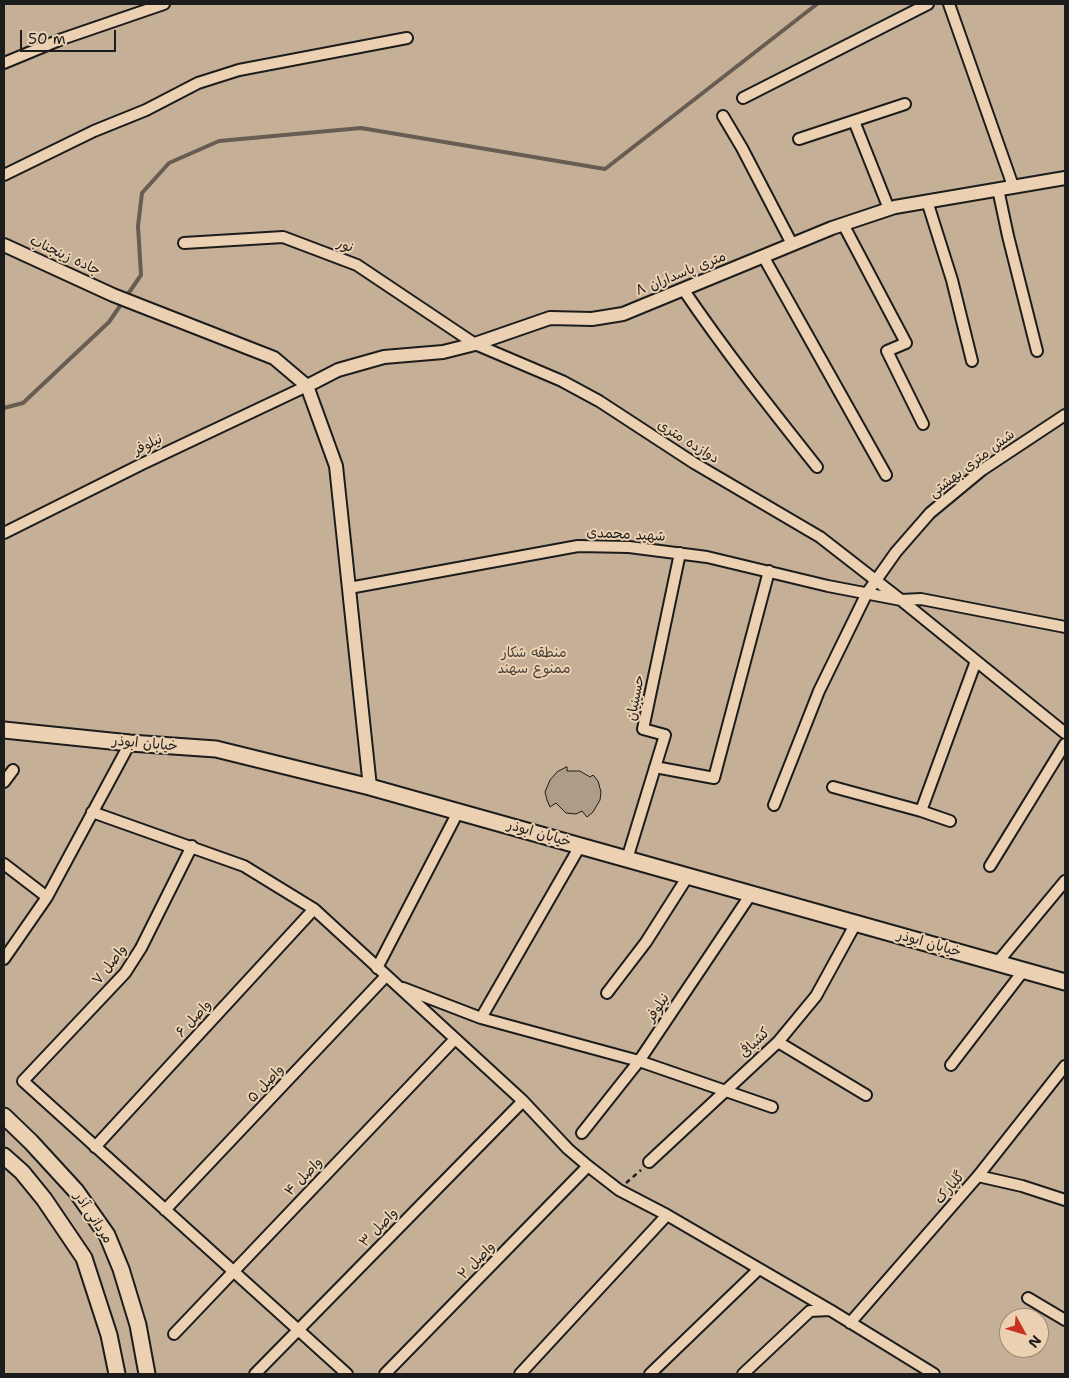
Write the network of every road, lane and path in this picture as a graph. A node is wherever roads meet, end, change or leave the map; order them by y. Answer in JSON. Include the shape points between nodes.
{"nodes":[{"id":1,"x":164,"y":4,"type":"edge"},
{"id":2,"x":928,"y":4,"type":"edge"},
{"id":3,"x":949,"y":4,"type":"edge"},
{"id":4,"x":407,"y":38,"type":"dead end"},
{"id":5,"x":4,"y":63,"type":"edge"},
{"id":6,"x":743,"y":98,"type":"dead end"},
{"id":7,"x":905,"y":104,"type":"dead end"},
{"id":8,"x":723,"y":116,"type":"dead end"},
{"id":9,"x":854,"y":121,"type":"junction"},
{"id":10,"x":799,"y":139,"type":"dead end"},
{"id":11,"x":4,"y":175,"type":"edge"},
{"id":12,"x":1065,"y":178,"type":"edge"},
{"id":13,"x":1013,"y":186,"type":"junction"},
{"id":14,"x":998,"y":189,"type":"junction"},
{"id":15,"x":927,"y":201,"type":"junction"},
{"id":16,"x":889,"y":209,"type":"junction"},
{"id":17,"x":843,"y":224,"type":"junction"},
{"id":18,"x":184,"y":243,"type":"dead end"},
{"id":19,"x":792,"y":244,"type":"junction"},
{"id":20,"x":4,"y":245,"type":"edge"},
{"id":21,"x":764,"y":256,"type":"junction"},
{"id":22,"x":683,"y":289,"type":"junction"},
{"id":23,"x":474,"y":344,"type":"junction"},
{"id":24,"x":1037,"y":352,"type":"dead end"},
{"id":25,"x":972,"y":362,"type":"dead end"},
{"id":26,"x":307,"y":386,"type":"junction"},
{"id":27,"x":1065,"y":415,"type":"edge"},
{"id":28,"x":923,"y":424,"type":"dead end"},
{"id":29,"x":817,"y":467,"type":"dead end"},
{"id":30,"x":886,"y":474,"type":"dead end"},
{"id":31,"x":4,"y":533,"type":"edge"},
{"id":32,"x":680,"y":553,"type":"junction"},
{"id":33,"x":769,"y":571,"type":"junction"},
{"id":34,"x":876,"y":580,"type":"junction"},
{"id":35,"x":349,"y":588,"type":"junction"},
{"id":36,"x":867,"y":593,"type":"junction"},
{"id":37,"x":901,"y":600,"type":"junction"},
{"id":38,"x":1065,"y":627,"type":"edge"},
{"id":39,"x":976,"y":661,"type":"junction"},
{"id":40,"x":4,"y":730,"type":"edge"},
{"id":41,"x":1065,"y":733,"type":"edge"},
{"id":42,"x":130,"y":743,"type":"junction"},
{"id":43,"x":1065,"y":744,"type":"edge"},
{"id":44,"x":655,"y":767,"type":"junction"},
{"id":45,"x":13,"y":770,"type":"dead end"},
{"id":46,"x":4,"y":782,"type":"edge"},
{"id":47,"x":370,"y":787,"type":"junction"},
{"id":48,"x":833,"y":787,"type":"dead end"},
{"id":49,"x":774,"y":805,"type":"dead end"},
{"id":50,"x":920,"y":811,"type":"junction"},
{"id":51,"x":92,"y":812,"type":"junction"},
{"id":52,"x":458,"y":812,"type":"junction"},
{"id":53,"x":950,"y":821,"type":"dead end"},
{"id":54,"x":192,"y":846,"type":"junction"},
{"id":55,"x":580,"y":846,"type":"junction"},
{"id":56,"x":627,"y":859,"type":"junction"},
{"id":57,"x":4,"y":864,"type":"edge"},
{"id":58,"x":990,"y":866,"type":"dead end"},
{"id":59,"x":688,"y":876,"type":"junction"},
{"id":60,"x":1065,"y":880,"type":"edge"},
{"id":61,"x":751,"y":894,"type":"junction"},
{"id":62,"x":48,"y":897,"type":"junction"},
{"id":63,"x":314,"y":909,"type":"junction"},
{"id":64,"x":856,"y":924,"type":"junction"},
{"id":65,"x":4,"y":959,"type":"edge"},
{"id":66,"x":996,"y":963,"type":"junction"},
{"id":67,"x":377,"y":968,"type":"junction"},
{"id":68,"x":1024,"y":970,"type":"junction"},
{"id":69,"x":386,"y":976,"type":"junction"},
{"id":70,"x":1065,"y":982,"type":"edge"},
{"id":71,"x":398,"y":986,"type":"junction"},
{"id":72,"x":607,"y":993,"type":"dead end"},
{"id":73,"x":481,"y":1018,"type":"junction"},
{"id":74,"x":455,"y":1038,"type":"junction"},
{"id":75,"x":778,"y":1042,"type":"junction"},
{"id":76,"x":638,"y":1061,"type":"junction"},
{"id":77,"x":951,"y":1065,"type":"dead end"},
{"id":78,"x":1065,"y":1066,"type":"edge"},
{"id":79,"x":725,"y":1090,"type":"junction"},
{"id":80,"x":866,"y":1095,"type":"dead end"},
{"id":81,"x":523,"y":1101,"type":"junction"},
{"id":82,"x":772,"y":1107,"type":"dead end"},
{"id":83,"x":5,"y":1116,"type":"edge"},
{"id":84,"x":582,"y":1133,"type":"dead end"},
{"id":85,"x":95,"y":1147,"type":"junction"},
{"id":86,"x":4,"y":1156,"type":"edge"},
{"id":87,"x":649,"y":1162,"type":"joint"},
{"id":88,"x":588,"y":1166,"type":"junction"},
{"id":89,"x":978,"y":1176,"type":"junction"},
{"id":90,"x":619,"y":1190,"type":"junction"},
{"id":91,"x":1065,"y":1200,"type":"edge"},
{"id":92,"x":165,"y":1210,"type":"junction"},
{"id":93,"x":667,"y":1215,"type":"junction"},
{"id":94,"x":759,"y":1269,"type":"junction"},
{"id":95,"x":233,"y":1272,"type":"junction"},
{"id":96,"x":1028,"y":1298,"type":"dead end"},
{"id":97,"x":830,"y":1310,"type":"junction"},
{"id":98,"x":1065,"y":1320,"type":"edge"},
{"id":99,"x":850,"y":1323,"type":"junction"},
{"id":100,"x":298,"y":1330,"type":"junction"},
{"id":101,"x":174,"y":1334,"type":"dead end"},
{"id":102,"x":117,"y":1374,"type":"edge"},
{"id":103,"x":147,"y":1374,"type":"edge"},
{"id":104,"x":255,"y":1374,"type":"edge"},
{"id":105,"x":347,"y":1374,"type":"edge"},
{"id":106,"x":385,"y":1374,"type":"edge"},
{"id":107,"x":520,"y":1374,"type":"edge"},
{"id":108,"x":650,"y":1374,"type":"edge"},
{"id":109,"x":743,"y":1374,"type":"edge"},
{"id":110,"x":934,"y":1374,"type":"edge"}],
"edges":[{"from":1,"to":5,"type":"street"},
{"from":2,"to":6,"type":"street"},
{"from":3,"to":13,"type":"street"},
{"from":4,"to":11,"type":"street","via":[[239,70],[198,83]]},
{"from":7,"to":9,"type":"street"},
{"from":8,"to":19,"type":"street"},
{"from":9,"to":10,"type":"street"},
{"from":9,"to":16,"type":"street"},
{"from":12,"to":13,"type":"street","name":"۸ متری پاسداران"},
{"from":13,"to":14,"type":"street","name":"۸ متری پاسداران"},
{"from":14,"to":15,"type":"street","name":"۸ متری پاسداران"},
{"from":14,"to":24,"type":"street"},
{"from":15,"to":16,"type":"street","name":"۸ متری پاسداران"},
{"from":15,"to":25,"type":"street","via":[[952,280]]},
{"from":16,"to":17,"type":"street","name":"۸ متری پاسداران"},
{"from":17,"to":19,"type":"street","name":"۸ متری پاسداران"},
{"from":17,"to":28,"type":"street","via":[[906,343],[887,352]]},
{"from":18,"to":23,"type":"street","name":"نور","via":[[283,237],[358,265]]},
{"from":19,"to":21,"type":"street","name":"۸ متری پاسداران"},
{"from":20,"to":26,"type":"street","name":"جاده زینجناب","via":[[113,295],[274,358]]},
{"from":21,"to":22,"type":"street","name":"۸ متری پاسداران"},
{"from":21,"to":30,"type":"street"},
{"from":22,"to":23,"type":"street","name":"۸ متری پاسداران","via":[[623,314],[592,319],[550,318]]},
{"from":22,"to":29,"type":"street","via":[[723,347]]},
{"from":23,"to":26,"type":"street","name":"۸ متری پاسداران","via":[[443,352],[384,357],[338,370]]},
{"from":23,"to":34,"type":"street","name":"دوازده متری","via":[[562,381],[600,401],[694,463],[820,537]]},
{"from":26,"to":31,"type":"street","name":"نیلوفر"},
{"from":26,"to":35,"type":"street","via":[[336,466]]},
{"from":27,"to":34,"type":"street","name":"شش متری بهشتی","via":[[982,470],[930,513]]},
{"from":32,"to":33,"type":"street","name":"شهید محمدی"},
{"from":32,"to":35,"type":"street","name":"شهید محمدی","via":[[578,546]]},
{"from":32,"to":44,"type":"street","name":"حسینیان","via":[[643,729],[665,735]]},
{"from":33,"to":36,"type":"street","name":"شهید محمدی"},
{"from":33,"to":44,"type":"street","via":[[714,778]]},
{"from":34,"to":36,"type":"street","name":"شش متری بهشتی"},
{"from":34,"to":37,"type":"street","name":"دوازده متری"},
{"from":35,"to":47,"type":"street"},
{"from":36,"to":37,"type":"street","name":"شهید محمدی"},
{"from":36,"to":49,"type":"street","name":"شش متری بهشتی","via":[[819,691]]},
{"from":37,"to":38,"type":"street","name":"شهید محمدی","via":[[921,599]]},
{"from":37,"to":39,"type":"street","name":"دوازده متری"},
{"from":39,"to":41,"type":"street","name":"دوازده متری"},
{"from":39,"to":50,"type":"street"},
{"from":40,"to":42,"type":"main road","name":"خیابان ابوذر"},
{"from":42,"to":47,"type":"main road","name":"خیابان ابوذر","via":[[216,750]]},
{"from":42,"to":51,"type":"street"},
{"from":43,"to":58,"type":"street"},
{"from":44,"to":56,"type":"street","name":"حسینیان"},
{"from":45,"to":46,"type":"street"},
{"from":47,"to":52,"type":"main road","name":"خیابان ابوذر"},
{"from":48,"to":50,"type":"street"},
{"from":50,"to":53,"type":"street"},
{"from":51,"to":54,"type":"street"},
{"from":51,"to":62,"type":"street"},
{"from":52,"to":55,"type":"main road","name":"خیابان ابوذر"},
{"from":52,"to":67,"type":"street"},
{"from":54,"to":63,"type":"street","via":[[244,866]]},
{"from":54,"to":85,"type":"street","name":"واصل ۷","via":[[125,973],[23,1081]]},
{"from":55,"to":56,"type":"main road","name":"خیابان ابوذر"},
{"from":55,"to":73,"type":"street"},
{"from":56,"to":59,"type":"main road","name":"خیابان ابوذر"},
{"from":57,"to":62,"type":"street"},
{"from":59,"to":61,"type":"main road","name":"خیابان ابوذر"},
{"from":59,"to":72,"type":"street","via":[[646,942]]},
{"from":60,"to":66,"type":"street"},
{"from":61,"to":64,"type":"main road","name":"خیابان ابوذر"},
{"from":61,"to":76,"type":"street","name":"نیلوفر"},
{"from":62,"to":65,"type":"street"},
{"from":63,"to":67,"type":"street"},
{"from":63,"to":85,"type":"street","name":"واصل ۶"},
{"from":64,"to":66,"type":"main road","name":"خیابان ابوذر"},
{"from":64,"to":75,"type":"street","name":"کشبافی","via":[[816,996]]},
{"from":66,"to":68,"type":"main road","name":"خیابان ابوذر"},
{"from":67,"to":69,"type":"street"},
{"from":68,"to":70,"type":"main road","name":"خیابان ابوذر"},
{"from":68,"to":77,"type":"street"},
{"from":69,"to":71,"type":"street"},
{"from":69,"to":92,"type":"street","name":"واصل ۵"},
{"from":71,"to":73,"type":"street"},
{"from":71,"to":74,"type":"street"},
{"from":73,"to":76,"type":"street"},
{"from":74,"to":81,"type":"street"},
{"from":74,"to":95,"type":"street","name":"واصل ۴"},
{"from":75,"to":79,"type":"street","name":"کشبافی"},
{"from":75,"to":80,"type":"street"},
{"from":76,"to":79,"type":"street"},
{"from":76,"to":84,"type":"street","name":"نیلوفر"},
{"from":78,"to":89,"type":"street","name":"گلپارک"},
{"from":79,"to":82,"type":"street"},
{"from":79,"to":87,"type":"street","name":"کشبافی"},
{"from":81,"to":88,"type":"street","via":[[568,1150]]},
{"from":81,"to":100,"type":"street","name":"واصل ۳"},
{"from":83,"to":103,"type":"main road","name":"مردانی آذر","via":[[76,1190],[107,1235],[138,1325]]},
{"from":85,"to":92,"type":"street"},
{"from":86,"to":102,"type":"main road","via":[[44,1199],[84,1258],[110,1335]]},
{"from":87,"to":90,"type":"path"},
{"from":88,"to":90,"type":"street"},
{"from":88,"to":106,"type":"street","name":"واصل ۲"},
{"from":89,"to":91,"type":"street"},
{"from":89,"to":99,"type":"street","name":"گلپارک"},
{"from":90,"to":93,"type":"street"},
{"from":92,"to":95,"type":"street"},
{"from":93,"to":94,"type":"street"},
{"from":93,"to":107,"type":"street"},
{"from":94,"to":97,"type":"street"},
{"from":94,"to":108,"type":"street"},
{"from":95,"to":100,"type":"street"},
{"from":95,"to":101,"type":"street","name":"واصل ۴"},
{"from":96,"to":98,"type":"street"},
{"from":97,"to":99,"type":"street"},
{"from":97,"to":109,"type":"street","via":[[810,1312]]},
{"from":99,"to":110,"type":"street"},
{"from":100,"to":104,"type":"street","name":"واصل ۳"},
{"from":100,"to":105,"type":"street"}]}
